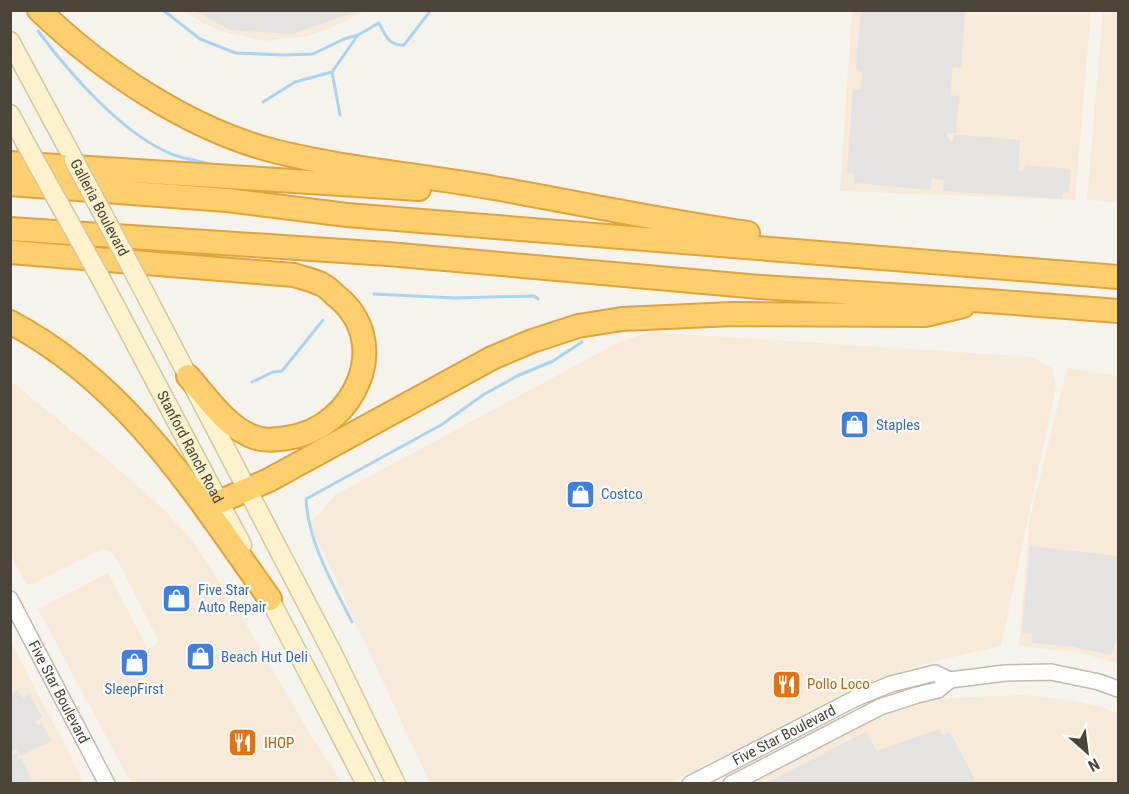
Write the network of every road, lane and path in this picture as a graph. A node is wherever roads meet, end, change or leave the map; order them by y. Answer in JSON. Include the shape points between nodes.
{"nodes":[{"id":1,"x":39,"y":10,"type":"edge"},
{"id":2,"x":10,"y":41,"type":"edge"},
{"id":3,"x":10,"y":114,"type":"edge"},
{"id":4,"x":10,"y":163,"type":"edge"},
{"id":5,"x":10,"y":184,"type":"edge"},
{"id":6,"x":558,"y":200,"type":"junction"},
{"id":7,"x":10,"y":229,"type":"edge"},
{"id":8,"x":10,"y":252,"type":"edge"},
{"id":9,"x":837,"y":253,"type":"junction"},
{"id":10,"x":1119,"y":277,"type":"edge"},
{"id":11,"x":988,"y":300,"type":"junction"},
{"id":12,"x":1119,"y":311,"type":"edge"},
{"id":13,"x":10,"y":322,"type":"edge"},
{"id":14,"x":188,"y":376,"type":"junction"},
{"id":15,"x":248,"y":490,"type":"junction"},
{"id":16,"x":219,"y":502,"type":"junction"},
{"id":17,"x":270,"y":599,"type":"junction"},
{"id":18,"x":12,"y":605,"type":"edge"},
{"id":19,"x":950,"y":680,"type":"junction"},
{"id":20,"x":1119,"y":688,"type":"edge"},
{"id":21,"x":107,"y":783,"type":"edge"},
{"id":22,"x":366,"y":783,"type":"edge"},
{"id":23,"x":396,"y":783,"type":"edge"},
{"id":24,"x":690,"y":783,"type":"edge"},
{"id":25,"x":731,"y":783,"type":"edge"}],
"edges":[{"from":1,"to":6,"type":"highway","via":[[81,48],[129,82],[189,117],[244,141],[309,158]]},
{"from":2,"to":14,"type":"main road","name":"Galleria Boulevard","bridge":true},
{"from":3,"to":16,"type":"main road","name":"Stanford Ranch Road","bridge":true},
{"from":4,"to":6,"type":"highway"},
{"from":5,"to":9,"type":"highway","via":[[227,200],[347,216]]},
{"from":6,"to":9,"type":"highway","via":[[784,239]]},
{"from":7,"to":11,"type":"highway","via":[[388,254],[760,287]]},
{"from":8,"to":14,"type":"highway","via":[[294,275],[322,284],[345,303],[359,325],[364,353],[360,379],[349,402],[328,423],[298,437],[268,441],[243,432]]},
{"from":9,"to":10,"type":"highway"},
{"from":11,"to":12,"type":"highway"},
{"from":11,"to":15,"type":"highway","via":[[925,315],[733,314],[578,326],[492,358]]},
{"from":13,"to":17,"type":"highway","via":[[73,361],[133,416]]},
{"from":14,"to":15,"type":"main road","name":"Stanford Ranch Road"},
{"from":15,"to":16,"type":"highway"},
{"from":15,"to":23,"type":"main road","name":"Stanford Ranch Road"},
{"from":16,"to":17,"type":"main road","name":"Stanford Ranch Road"},
{"from":17,"to":22,"type":"main road","name":"Stanford Ranch Road"},
{"from":18,"to":21,"type":"street","name":"Five Star Boulevard"},
{"from":19,"to":20,"type":"street","name":"Five Star Boulevard","via":[[1052,672]]},
{"from":19,"to":24,"type":"street","name":"Five Star Boulevard","via":[[935,673],[891,684]]},
{"from":19,"to":25,"type":"street","name":"Five Star Boulevard","via":[[938,690],[880,707]]}]}
